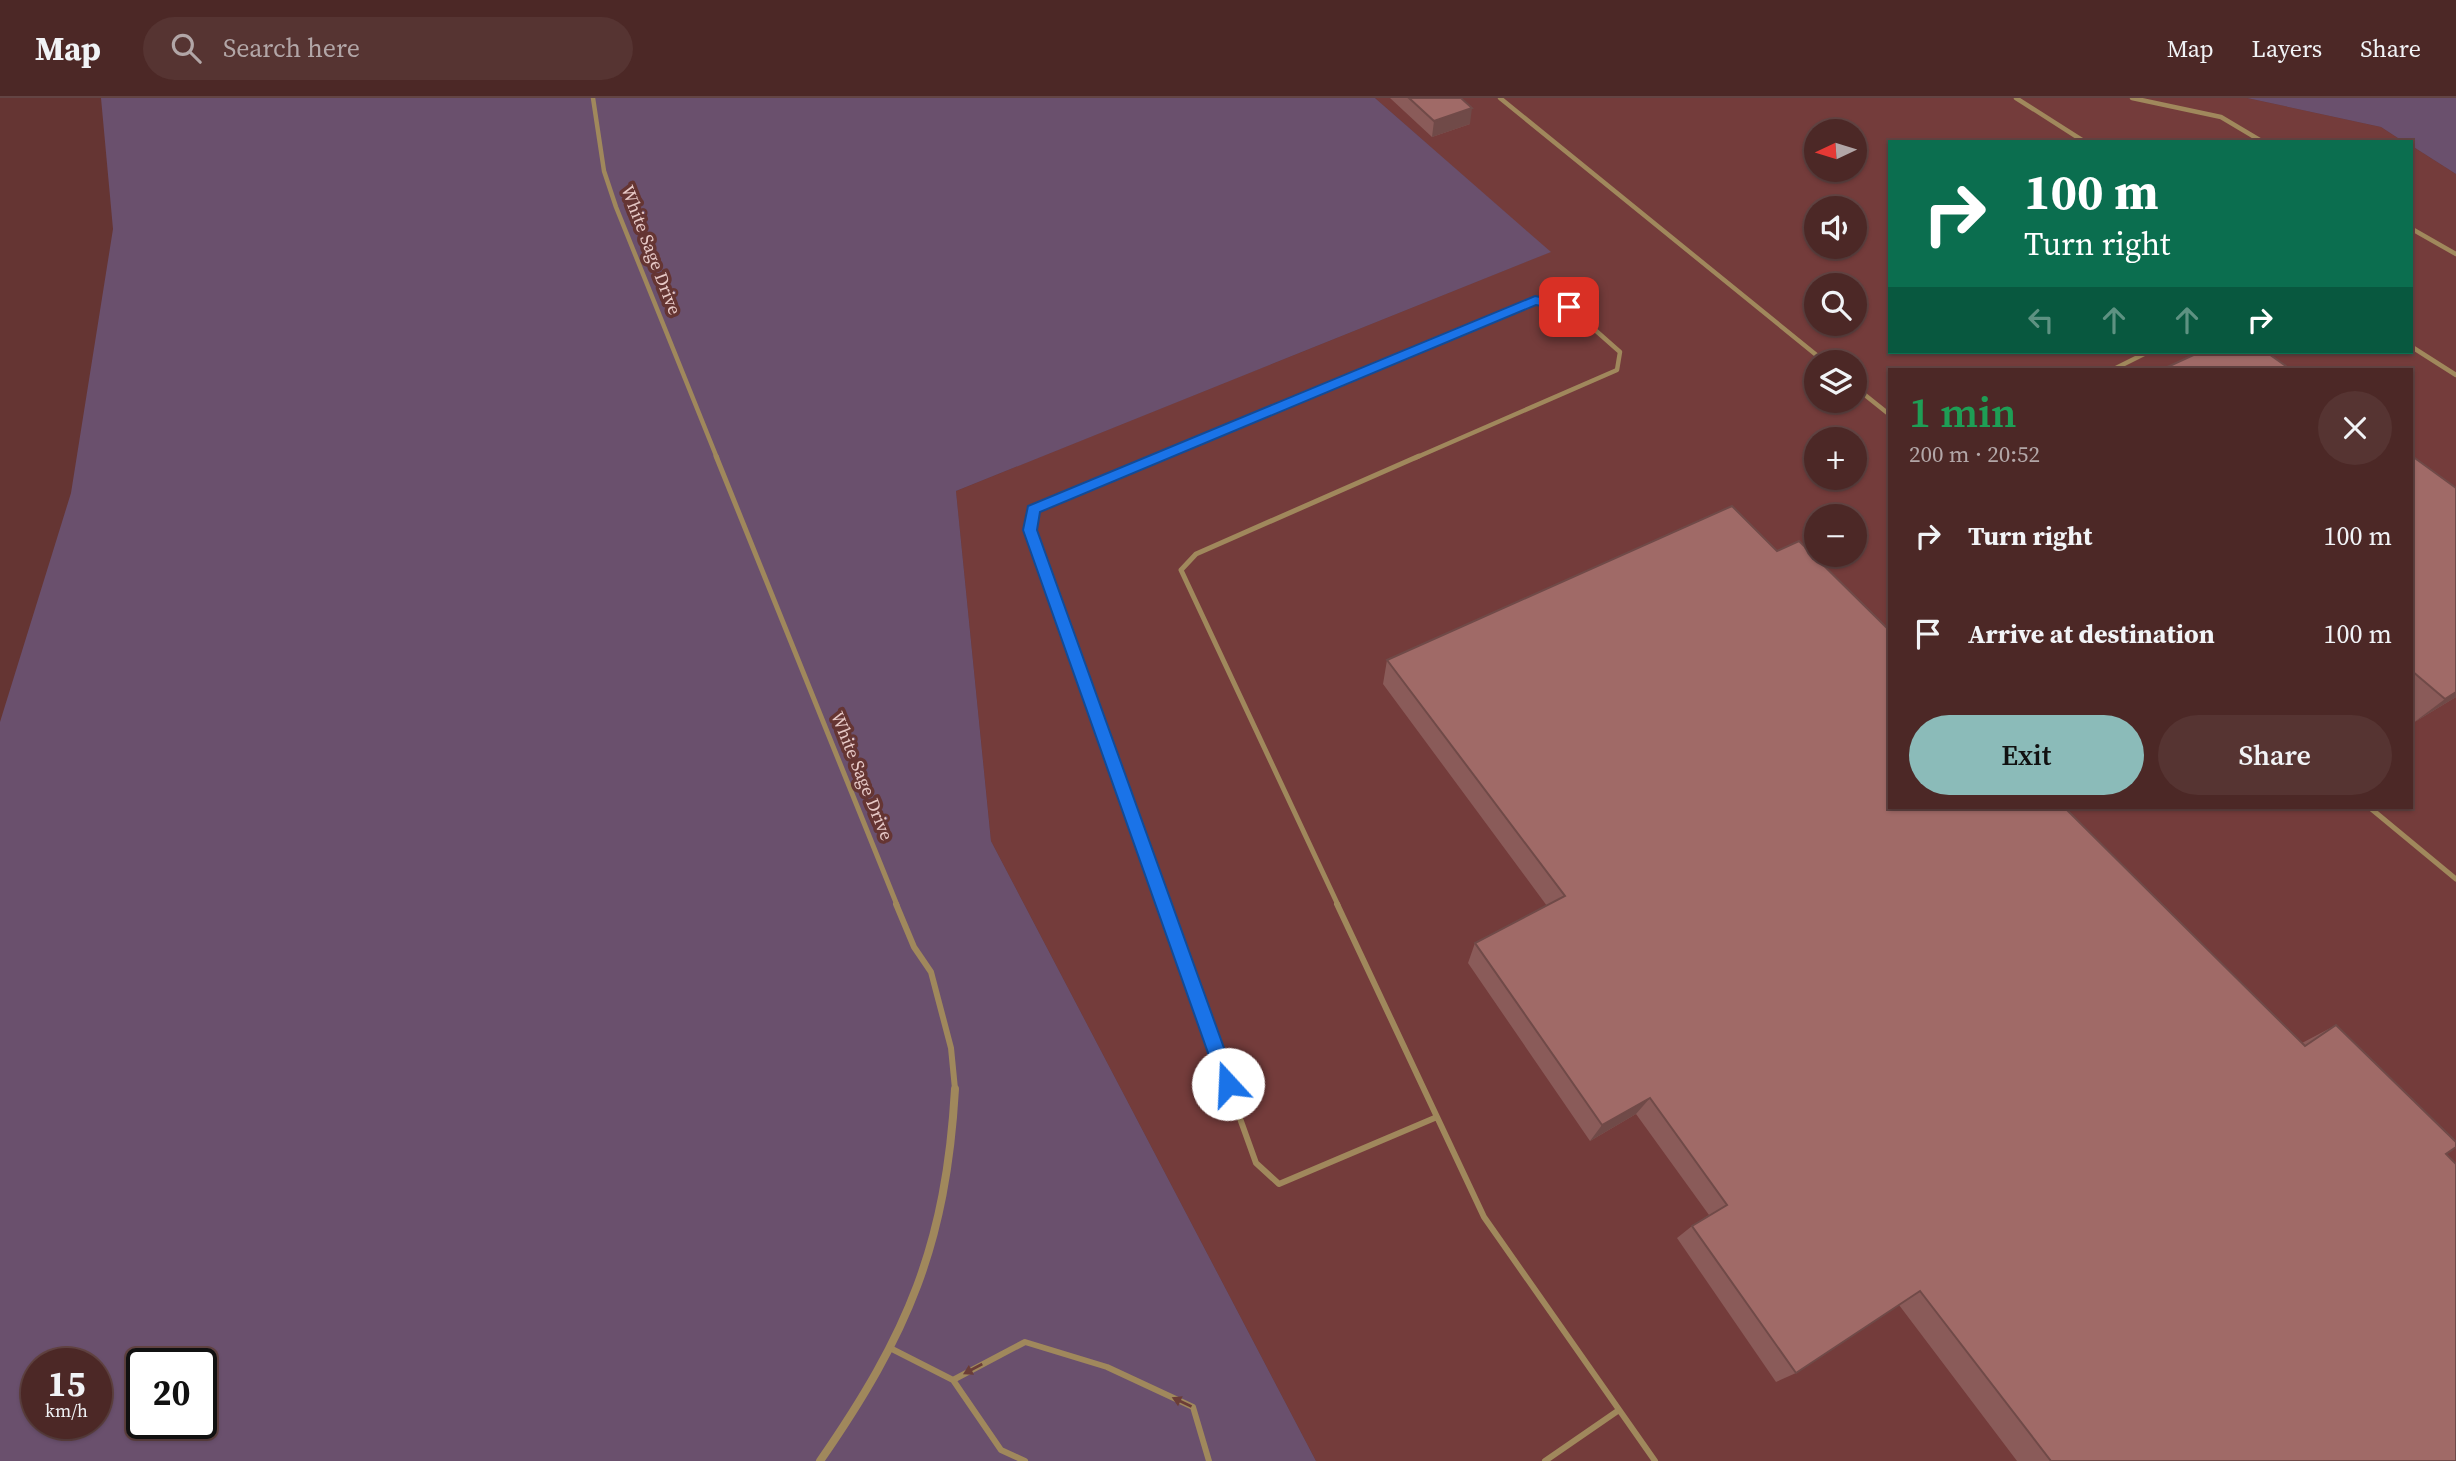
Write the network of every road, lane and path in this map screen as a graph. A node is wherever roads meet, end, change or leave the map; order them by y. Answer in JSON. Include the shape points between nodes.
{"nodes":[{"id":1,"x":593,"y":98,"type":"edge"},
{"id":2,"x":1500,"y":98,"type":"edge"},
{"id":3,"x":2016,"y":98,"type":"edge"},
{"id":4,"x":2132,"y":98,"type":"edge"},
{"id":5,"x":2082,"y":140,"type":"edge"},
{"id":6,"x":2260,"y":140,"type":"edge"},
{"id":7,"x":2413,"y":230,"type":"edge"},
{"id":8,"x":2456,"y":254,"type":"edge"},
{"id":9,"x":2413,"y":348,"type":"edge"},
{"id":10,"x":1810,"y":350,"type":"edge"},
{"id":11,"x":2144,"y":354,"type":"edge"},
{"id":12,"x":2116,"y":368,"type":"edge"},
{"id":13,"x":2456,"y":374,"type":"edge"},
{"id":14,"x":1867,"y":397,"type":"edge"},
{"id":15,"x":1888,"y":413,"type":"edge"},
{"id":16,"x":2371,"y":809,"type":"edge"},
{"id":17,"x":2456,"y":879,"type":"edge"},
{"id":18,"x":955,"y":1089,"type":"joint"},
{"id":19,"x":1437,"y":1117,"type":"junction"},
{"id":20,"x":892,"y":1349,"type":"junction"},
{"id":21,"x":953,"y":1380,"type":"junction"},
{"id":22,"x":1619,"y":1410,"type":"junction"},
{"id":23,"x":820,"y":1461,"type":"edge"},
{"id":24,"x":1025,"y":1461,"type":"edge"},
{"id":25,"x":1209,"y":1461,"type":"edge"},
{"id":26,"x":1545,"y":1461,"type":"edge"},
{"id":27,"x":1655,"y":1461,"type":"edge"}],
"edges":[{"from":1,"to":18,"type":"lane","name":"White Sage Drive","via":[[604,171],[616,207],[914,947],[931,972],[951,1048]]},
{"from":2,"to":10,"type":"lane"},
{"from":3,"to":5,"type":"lane"},
{"from":4,"to":6,"type":"lane","via":[[2221,117]]},
{"from":7,"to":8,"type":"lane"},
{"from":9,"to":13,"type":"lane"},
{"from":11,"to":12,"type":"lane"},
{"from":14,"to":15,"type":"lane"},
{"from":16,"to":17,"type":"lane"},
{"from":18,"to":20,"type":"street","name":"White Sage Drive","via":[[950,1171],[936,1241]]},
{"from":19,"to":19,"type":"lane","via":[[1181,570],[1196,554],[1617,370],[1620,352],[1569,307],[1535,300],[1033,509],[1030,530],[1256,1163],[1279,1184]]},
{"from":19,"to":22,"type":"lane","via":[[1484,1217]]},
{"from":20,"to":21,"type":"lane"},
{"from":20,"to":23,"type":"street","name":"White Sage Drive","via":[[859,1408]]},
{"from":21,"to":24,"type":"lane","via":[[1001,1450]]},
{"from":25,"to":21,"type":"lane","one_way":true,"via":[[1193,1407],[1107,1367],[1025,1342]]},
{"from":22,"to":26,"type":"lane"},
{"from":22,"to":27,"type":"lane"}]}
